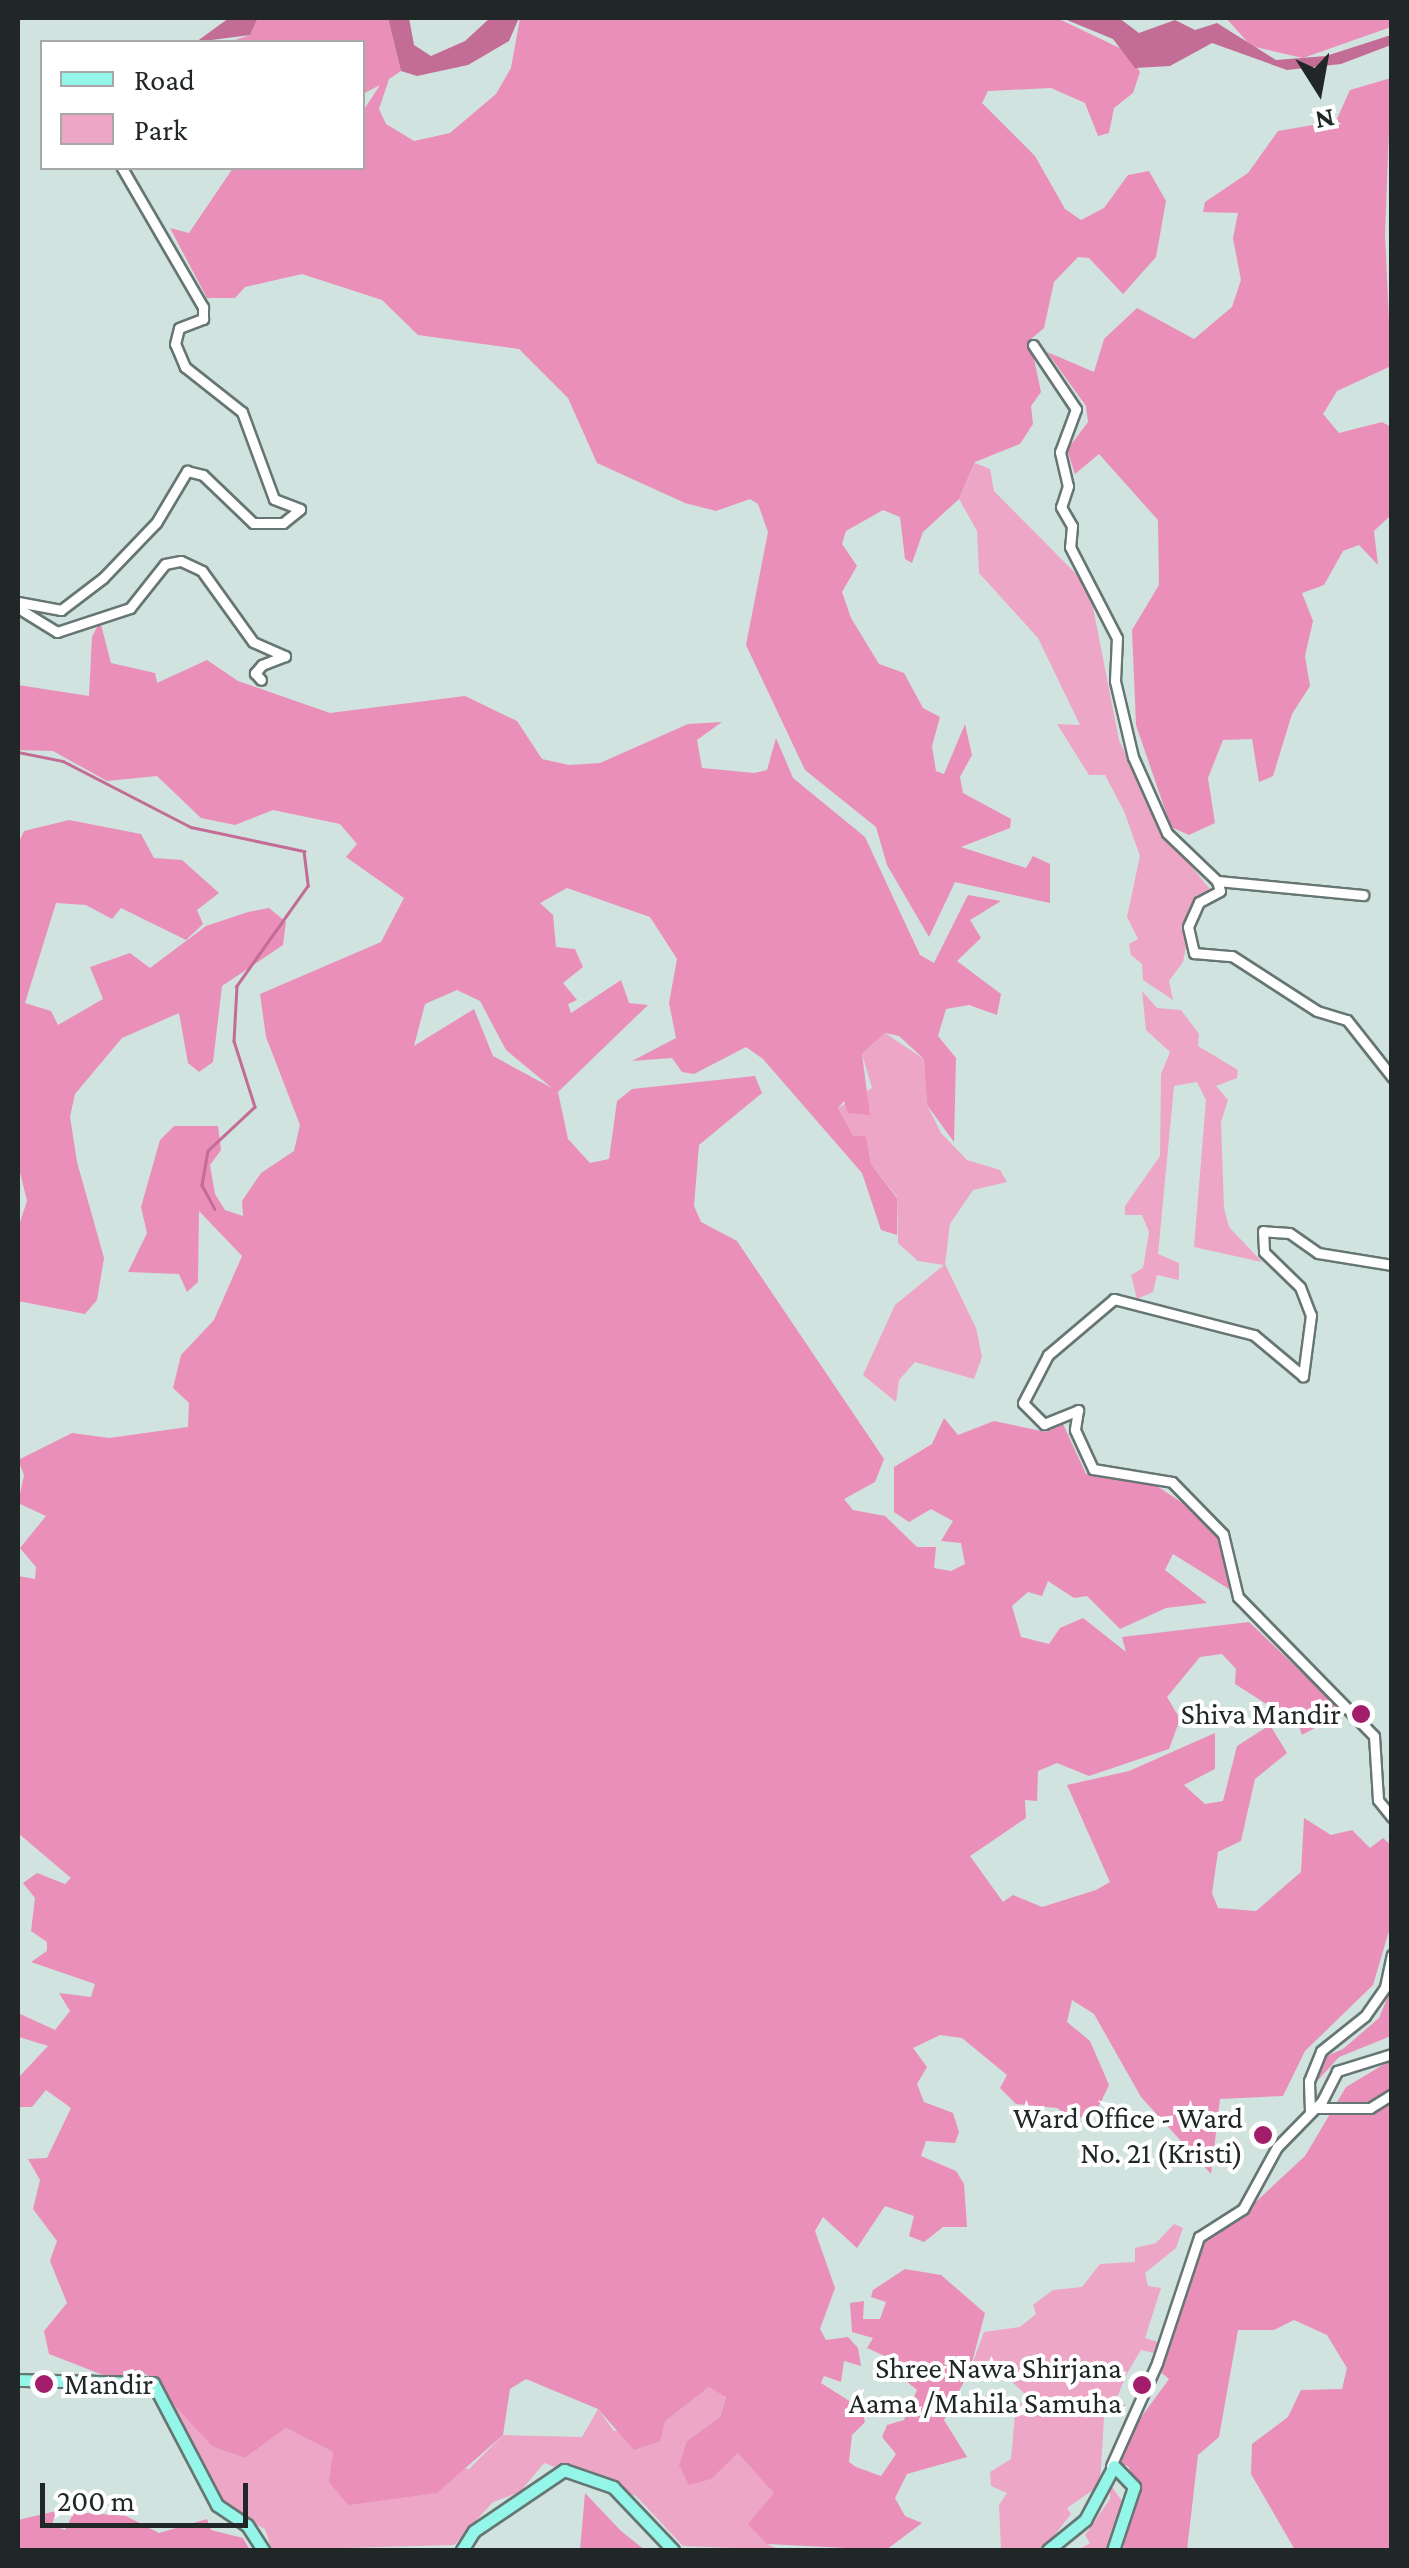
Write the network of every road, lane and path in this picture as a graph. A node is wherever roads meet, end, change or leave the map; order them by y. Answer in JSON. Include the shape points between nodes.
{"nodes":[{"id":1,"x":123,"y":170,"type":"edge"},
{"id":2,"x":1033,"y":345,"type":"dead end"},
{"id":3,"x":18,"y":606,"type":"edge"},
{"id":4,"x":261,"y":680,"type":"dead end"},
{"id":5,"x":1217,"y":881,"type":"junction"},
{"id":6,"x":1364,"y":895,"type":"dead end"},
{"id":7,"x":1392,"y":1076,"type":"edge"},
{"id":8,"x":1392,"y":1265,"type":"edge"},
{"id":9,"x":1392,"y":1817,"type":"edge"},
{"id":10,"x":1392,"y":1955,"type":"edge"},
{"id":11,"x":1392,"y":2054,"type":"edge"},
{"id":12,"x":1392,"y":2094,"type":"edge"},
{"id":13,"x":1313,"y":2110,"type":"junction"},
{"id":14,"x":18,"y":2380,"type":"edge"},
{"id":15,"x":1111,"y":2466,"type":"junction"},
{"id":16,"x":263,"y":2550,"type":"edge"},
{"id":17,"x":462,"y":2550,"type":"edge"},
{"id":18,"x":673,"y":2550,"type":"edge"},
{"id":19,"x":1048,"y":2550,"type":"edge"},
{"id":20,"x":1113,"y":2550,"type":"edge"}],
"edges":[{"from":1,"to":3,"type":"street","via":[[204,307],[202,319],[179,328],[175,344],[185,367],[242,412],[274,499],[300,508],[283,524],[253,523],[203,474],[187,471],[156,523],[102,578],[61,610]]},
{"from":2,"to":5,"type":"street","via":[[1076,409],[1060,452],[1068,486],[1061,508],[1072,526],[1070,547],[1118,638],[1115,681],[1133,758],[1167,833]]},
{"from":3,"to":4,"type":"street","via":[[57,632],[130,608],[165,564],[181,561],[202,571],[253,642],[284,656],[284,662],[262,665]]},
{"from":5,"to":6,"type":"street"},
{"from":5,"to":7,"type":"street","via":[[1220,891],[1199,902],[1188,927],[1194,953],[1232,956],[1317,1011],[1347,1020]]},
{"from":8,"to":9,"type":"street","via":[[1318,1253],[1283,1232],[1261,1232],[1264,1252],[1300,1286],[1310,1315],[1303,1376],[1254,1335],[1114,1298],[1048,1355],[1023,1404],[1044,1424],[1078,1410],[1075,1430],[1093,1469],[1172,1482],[1223,1534],[1238,1597],[1374,1736],[1378,1800]]},
{"from":10,"to":13,"type":"street","via":[[1385,1987],[1366,2016],[1321,2051],[1308,2081]]},
{"from":11,"to":13,"type":"street","via":[[1337,2071]]},
{"from":12,"to":13,"type":"street","via":[[1370,2108]]},
{"from":13,"to":15,"type":"street","via":[[1277,2147],[1242,2210],[1198,2236],[1157,2363]]},
{"from":14,"to":16,"type":"main road","via":[[153,2384],[217,2505],[247,2526]]},
{"from":15,"to":19,"type":"main road","via":[[1084,2520]]},
{"from":15,"to":20,"type":"main road","via":[[1125,2470],[1134,2487]]},
{"from":17,"to":18,"type":"main road","via":[[479,2528],[564,2470],[613,2487]]}]}
